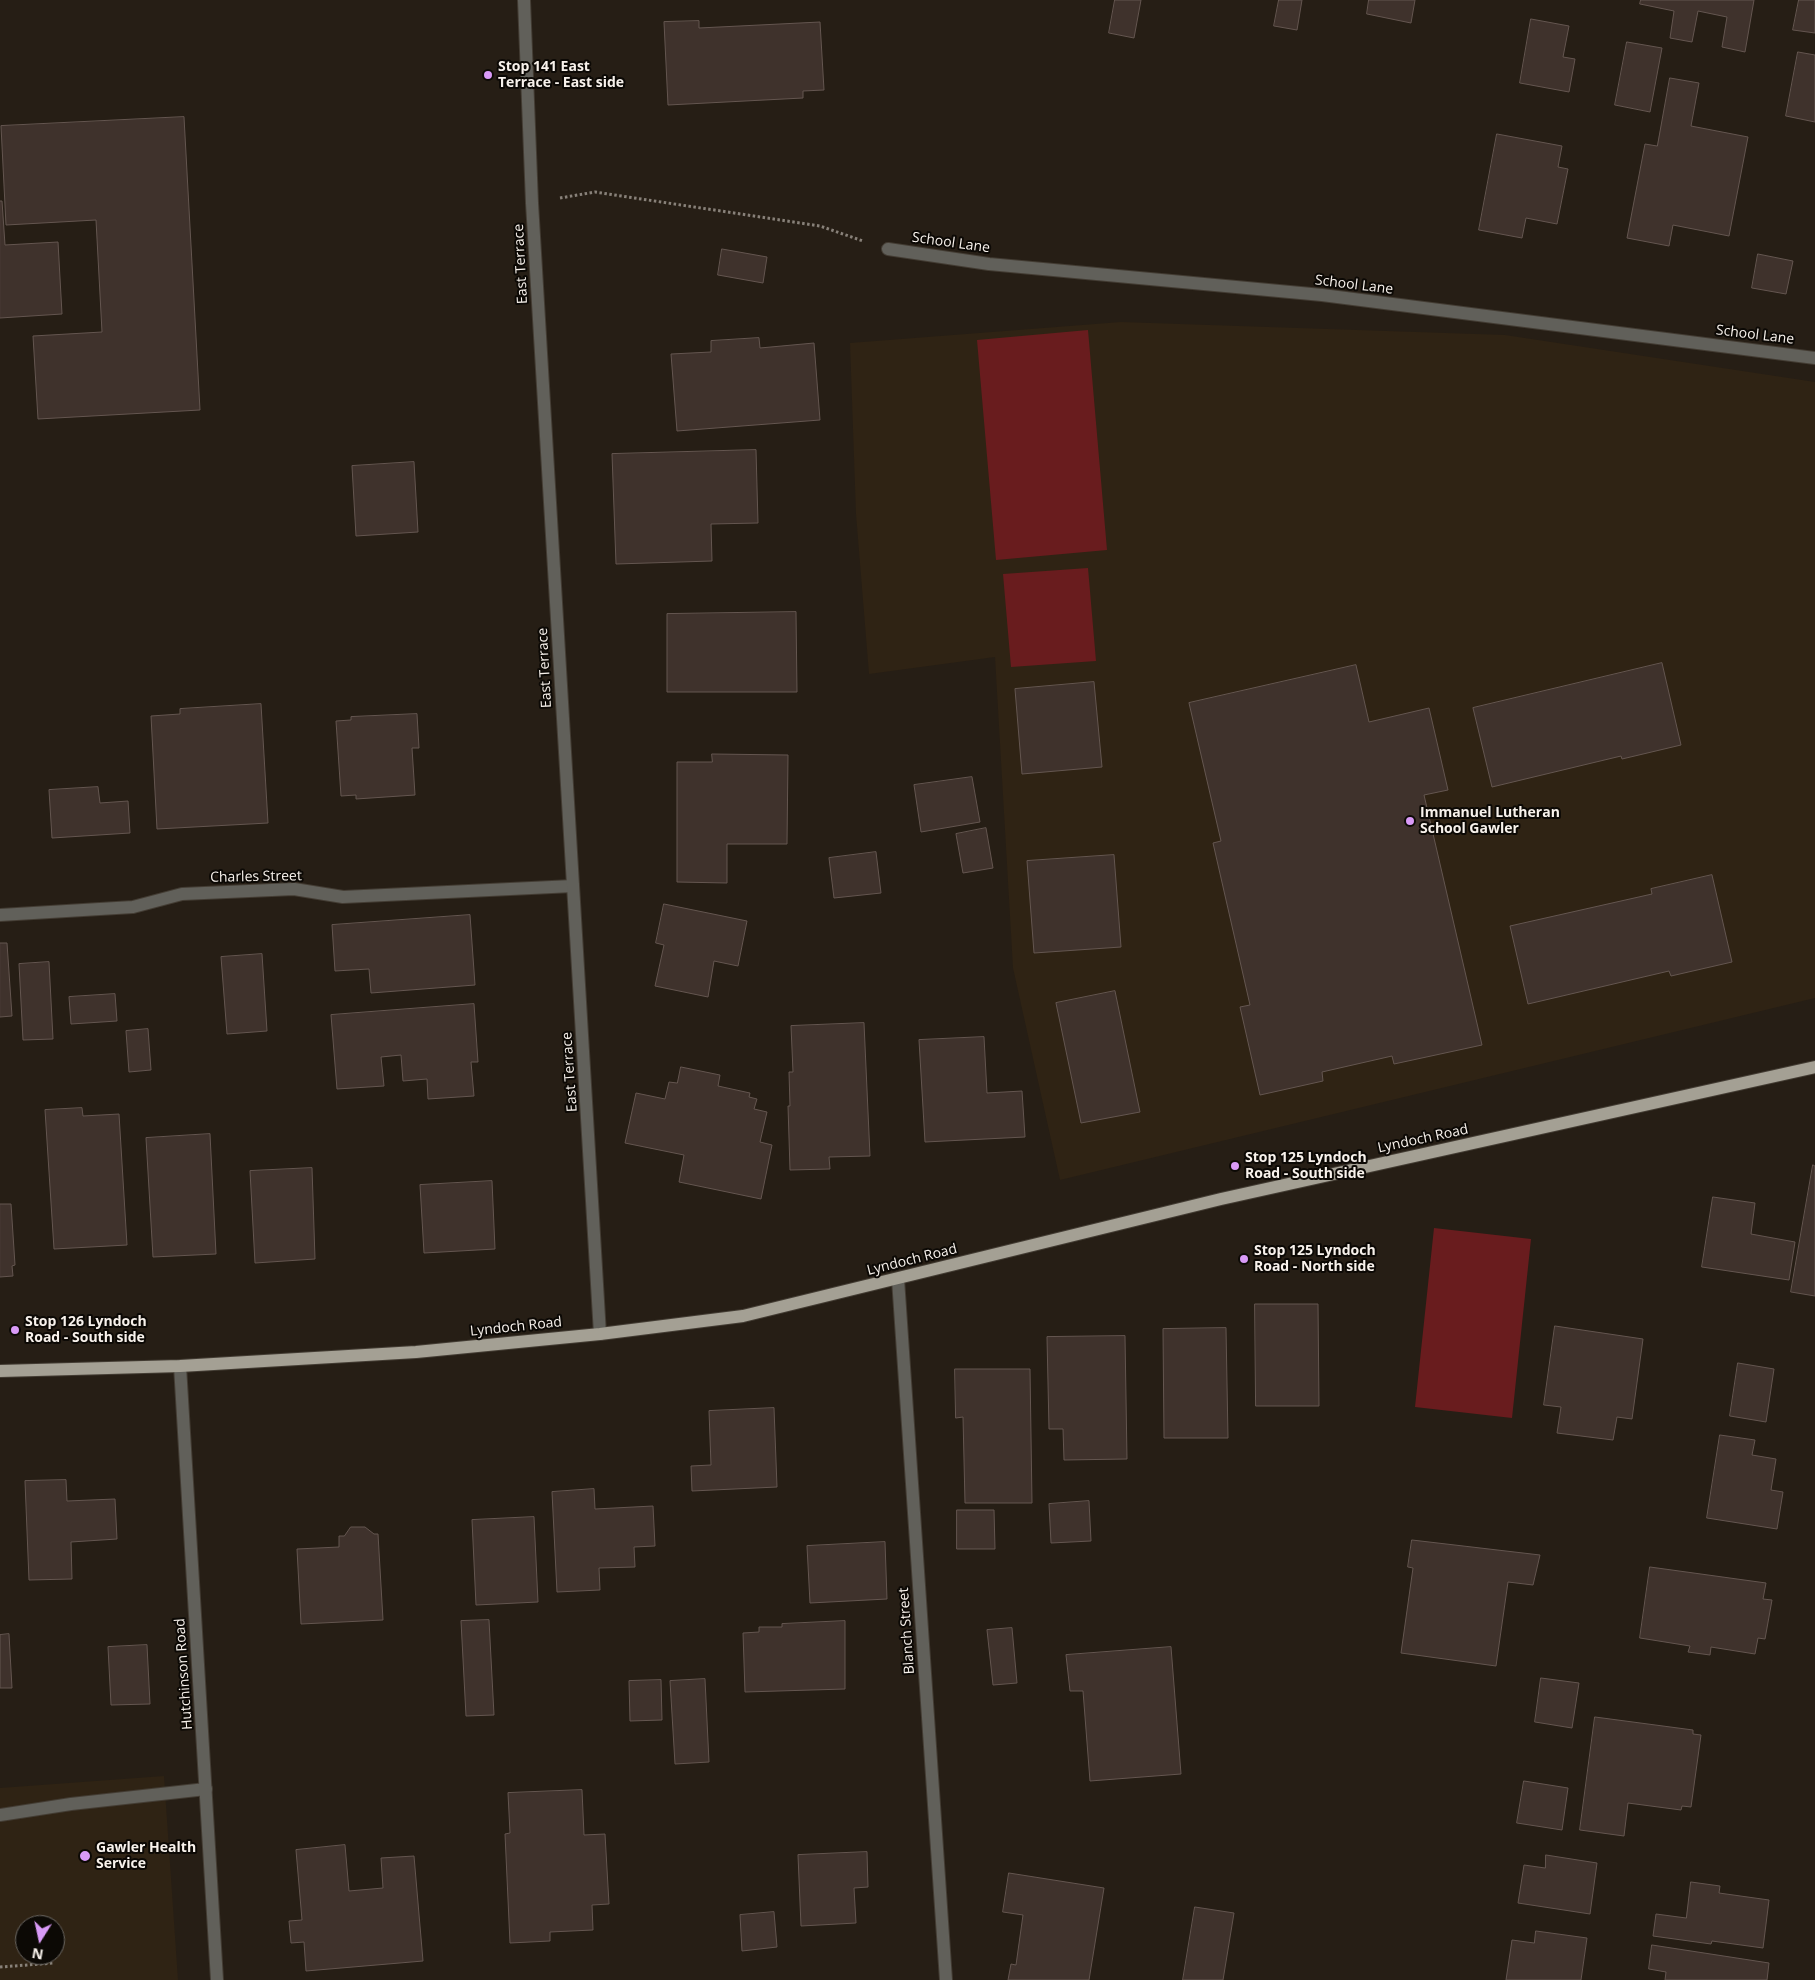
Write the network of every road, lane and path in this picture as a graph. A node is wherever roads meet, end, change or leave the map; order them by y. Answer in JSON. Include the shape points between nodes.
{"nodes":[{"id":1,"x":524,"y":0,"type":"edge"},
{"id":2,"x":532,"y":203,"type":"junction"},
{"id":3,"x":888,"y":249,"type":"joint"},
{"id":4,"x":1815,"y":358,"type":"edge"},
{"id":5,"x":573,"y":886,"type":"junction"},
{"id":6,"x":0,"y":915,"type":"edge"},
{"id":7,"x":1815,"y":1068,"type":"edge"},
{"id":8,"x":898,"y":1279,"type":"junction"},
{"id":9,"x":600,"y":1334,"type":"junction"},
{"id":10,"x":180,"y":1366,"type":"junction"},
{"id":11,"x":0,"y":1371,"type":"edge"},
{"id":12,"x":206,"y":1789,"type":"junction"},
{"id":13,"x":0,"y":1815,"type":"edge"},
{"id":14,"x":36,"y":1965,"type":"edge"},
{"id":15,"x":0,"y":1967,"type":"edge"},
{"id":16,"x":217,"y":1980,"type":"edge"},
{"id":17,"x":946,"y":1980,"type":"edge"}],
"edges":[{"from":1,"to":2,"type":"street","name":"East Terrace"},
{"from":2,"to":3,"type":"path","via":[[595,192],[820,226]]},
{"from":2,"to":5,"type":"street","name":"East Terrace"},
{"from":3,"to":4,"type":"street","name":"School Lane","via":[[989,264],[1322,295]]},
{"from":5,"to":6,"type":"street","name":"Charles Street","via":[[344,897],[294,889],[182,894],[133,908]]},
{"from":5,"to":9,"type":"street","name":"East Terrace"},
{"from":7,"to":8,"type":"main road","name":"Lyndoch Road","via":[[1221,1199]]},
{"from":8,"to":9,"type":"main road","name":"Lyndoch Road","via":[[743,1316]]},
{"from":8,"to":17,"type":"street","name":"Blanch Street"},
{"from":9,"to":10,"type":"main road","name":"Lyndoch Road","via":[[416,1352]]},
{"from":10,"to":11,"type":"main road","name":"Lyndoch Road"},
{"from":10,"to":12,"type":"street","name":"Hutchinson Road"},
{"from":12,"to":13,"type":"street"},
{"from":12,"to":16,"type":"street","name":"Hutchinson Road"},
{"from":14,"to":15,"type":"path"}]}
